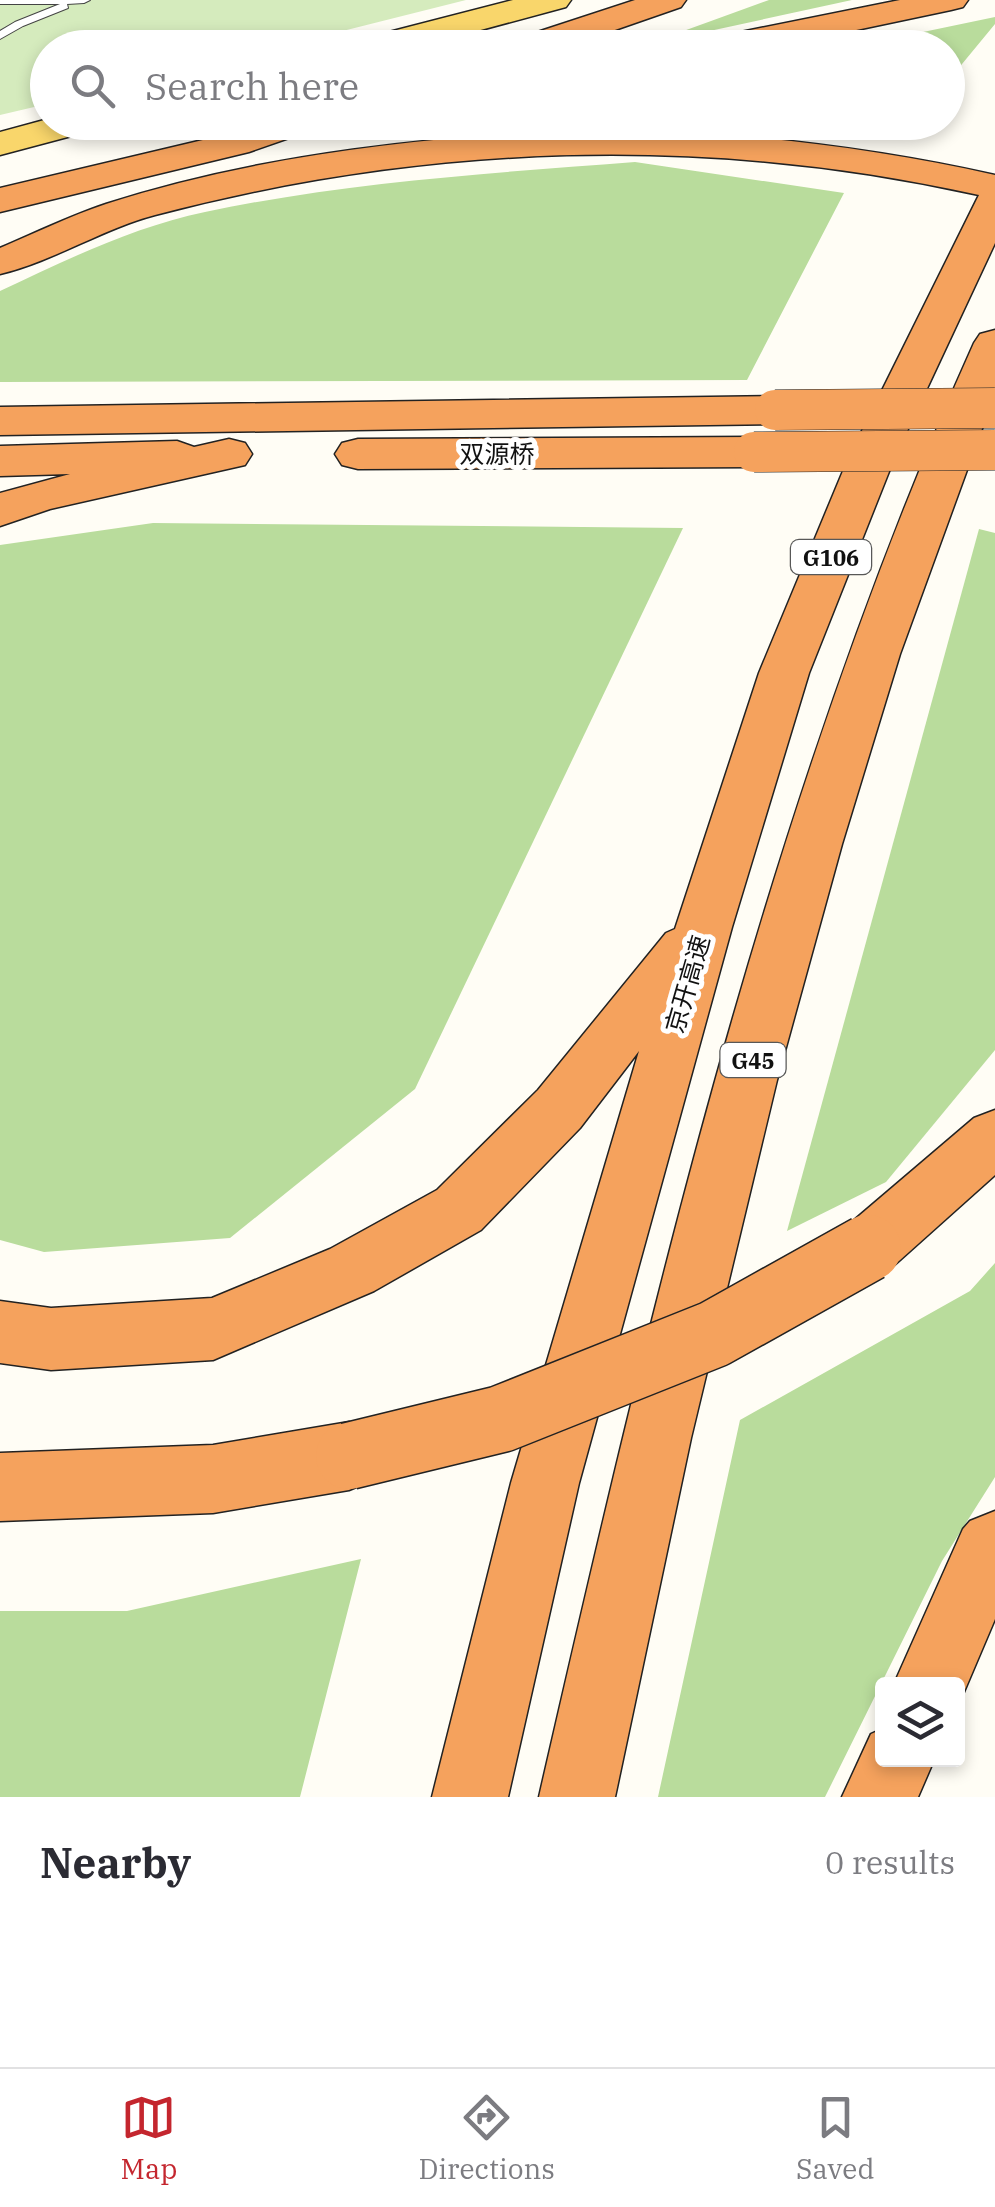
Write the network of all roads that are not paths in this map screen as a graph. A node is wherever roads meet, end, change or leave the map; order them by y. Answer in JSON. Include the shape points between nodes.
{"nodes":[{"id":1,"x":554,"y":0,"type":"edge"},
{"id":2,"x":669,"y":0,"type":"edge"},
{"id":3,"x":951,"y":0,"type":"edge"},
{"id":4,"x":0,"y":1,"type":"edge"},
{"id":5,"x":79,"y":1,"type":"edge"},
{"id":6,"x":439,"y":30,"type":"edge"},
{"id":7,"x":580,"y":30,"type":"edge"},
{"id":8,"x":804,"y":30,"type":"edge"},
{"id":9,"x":0,"y":36,"type":"edge"},
{"id":10,"x":30,"y":136,"type":"edge"},
{"id":11,"x":254,"y":140,"type":"edge"},
{"id":12,"x":0,"y":144,"type":"edge"},
{"id":13,"x":995,"y":187,"type":"edge"},
{"id":14,"x":0,"y":200,"type":"edge"},
{"id":15,"x":995,"y":201,"type":"edge"},
{"id":16,"x":0,"y":262,"type":"edge"},
{"id":17,"x":995,"y":343,"type":"edge"},
{"id":18,"x":995,"y":408,"type":"edge"},
{"id":19,"x":0,"y":421,"type":"edge"},
{"id":20,"x":995,"y":450,"type":"edge"},
{"id":21,"x":229,"y":454,"type":"junction"},
{"id":22,"x":0,"y":461,"type":"edge"},
{"id":23,"x":0,"y":510,"type":"edge"},
{"id":24,"x":704,"y":927,"type":"junction"},
{"id":25,"x":995,"y":1137,"type":"edge"},
{"id":26,"x":0,"y":1332,"type":"edge"},
{"id":27,"x":0,"y":1487,"type":"edge"},
{"id":28,"x":995,"y":1546,"type":"edge"},
{"id":29,"x":933,"y":1677,"type":"edge"},
{"id":30,"x":894,"y":1767,"type":"edge"},
{"id":31,"x":470,"y":1797,"type":"edge"},
{"id":32,"x":578,"y":1797,"type":"edge"},
{"id":33,"x":880,"y":1797,"type":"edge"}],
"edges":[{"from":1,"to":6,"type":"main road"},
{"from":2,"to":7,"type":"highway"},
{"from":3,"to":8,"type":"highway"},
{"from":4,"to":5,"type":"lane"},
{"from":5,"to":9,"type":"lane"},
{"from":10,"to":12,"type":"main road"},
{"from":11,"to":14,"type":"highway"},
{"from":13,"to":16,"type":"highway","via":[[780,149],[587,141],[359,160],[121,212]]},
{"from":15,"to":24,"type":"highway","name":"京开高速","number":"G106","via":[[871,460],[784,674]]},
{"from":17,"to":32,"type":"highway","number":"G45","via":[[863,685],[771,989],[648,1471]]},
{"from":18,"to":19,"type":"highway","name":"双源桥","bridge":true},
{"from":20,"to":21,"type":"highway","name":"双源桥","bridge":true},
{"from":21,"to":22,"type":"highway","name":"双源桥"},
{"from":21,"to":23,"type":"highway"},
{"from":24,"to":26,"type":"highway","via":[[559,1109],[459,1210],[352,1270],[214,1329],[51,1340]]},
{"from":24,"to":31,"type":"highway","name":"京开高速","via":[[545,1482]]},
{"from":25,"to":27,"type":"highway","bridge":true,"via":[[868,1248],[714,1334],[501,1419],[349,1456],[213,1479]]},
{"from":28,"to":29,"type":"highway"},
{"from":30,"to":33,"type":"highway"}]}
